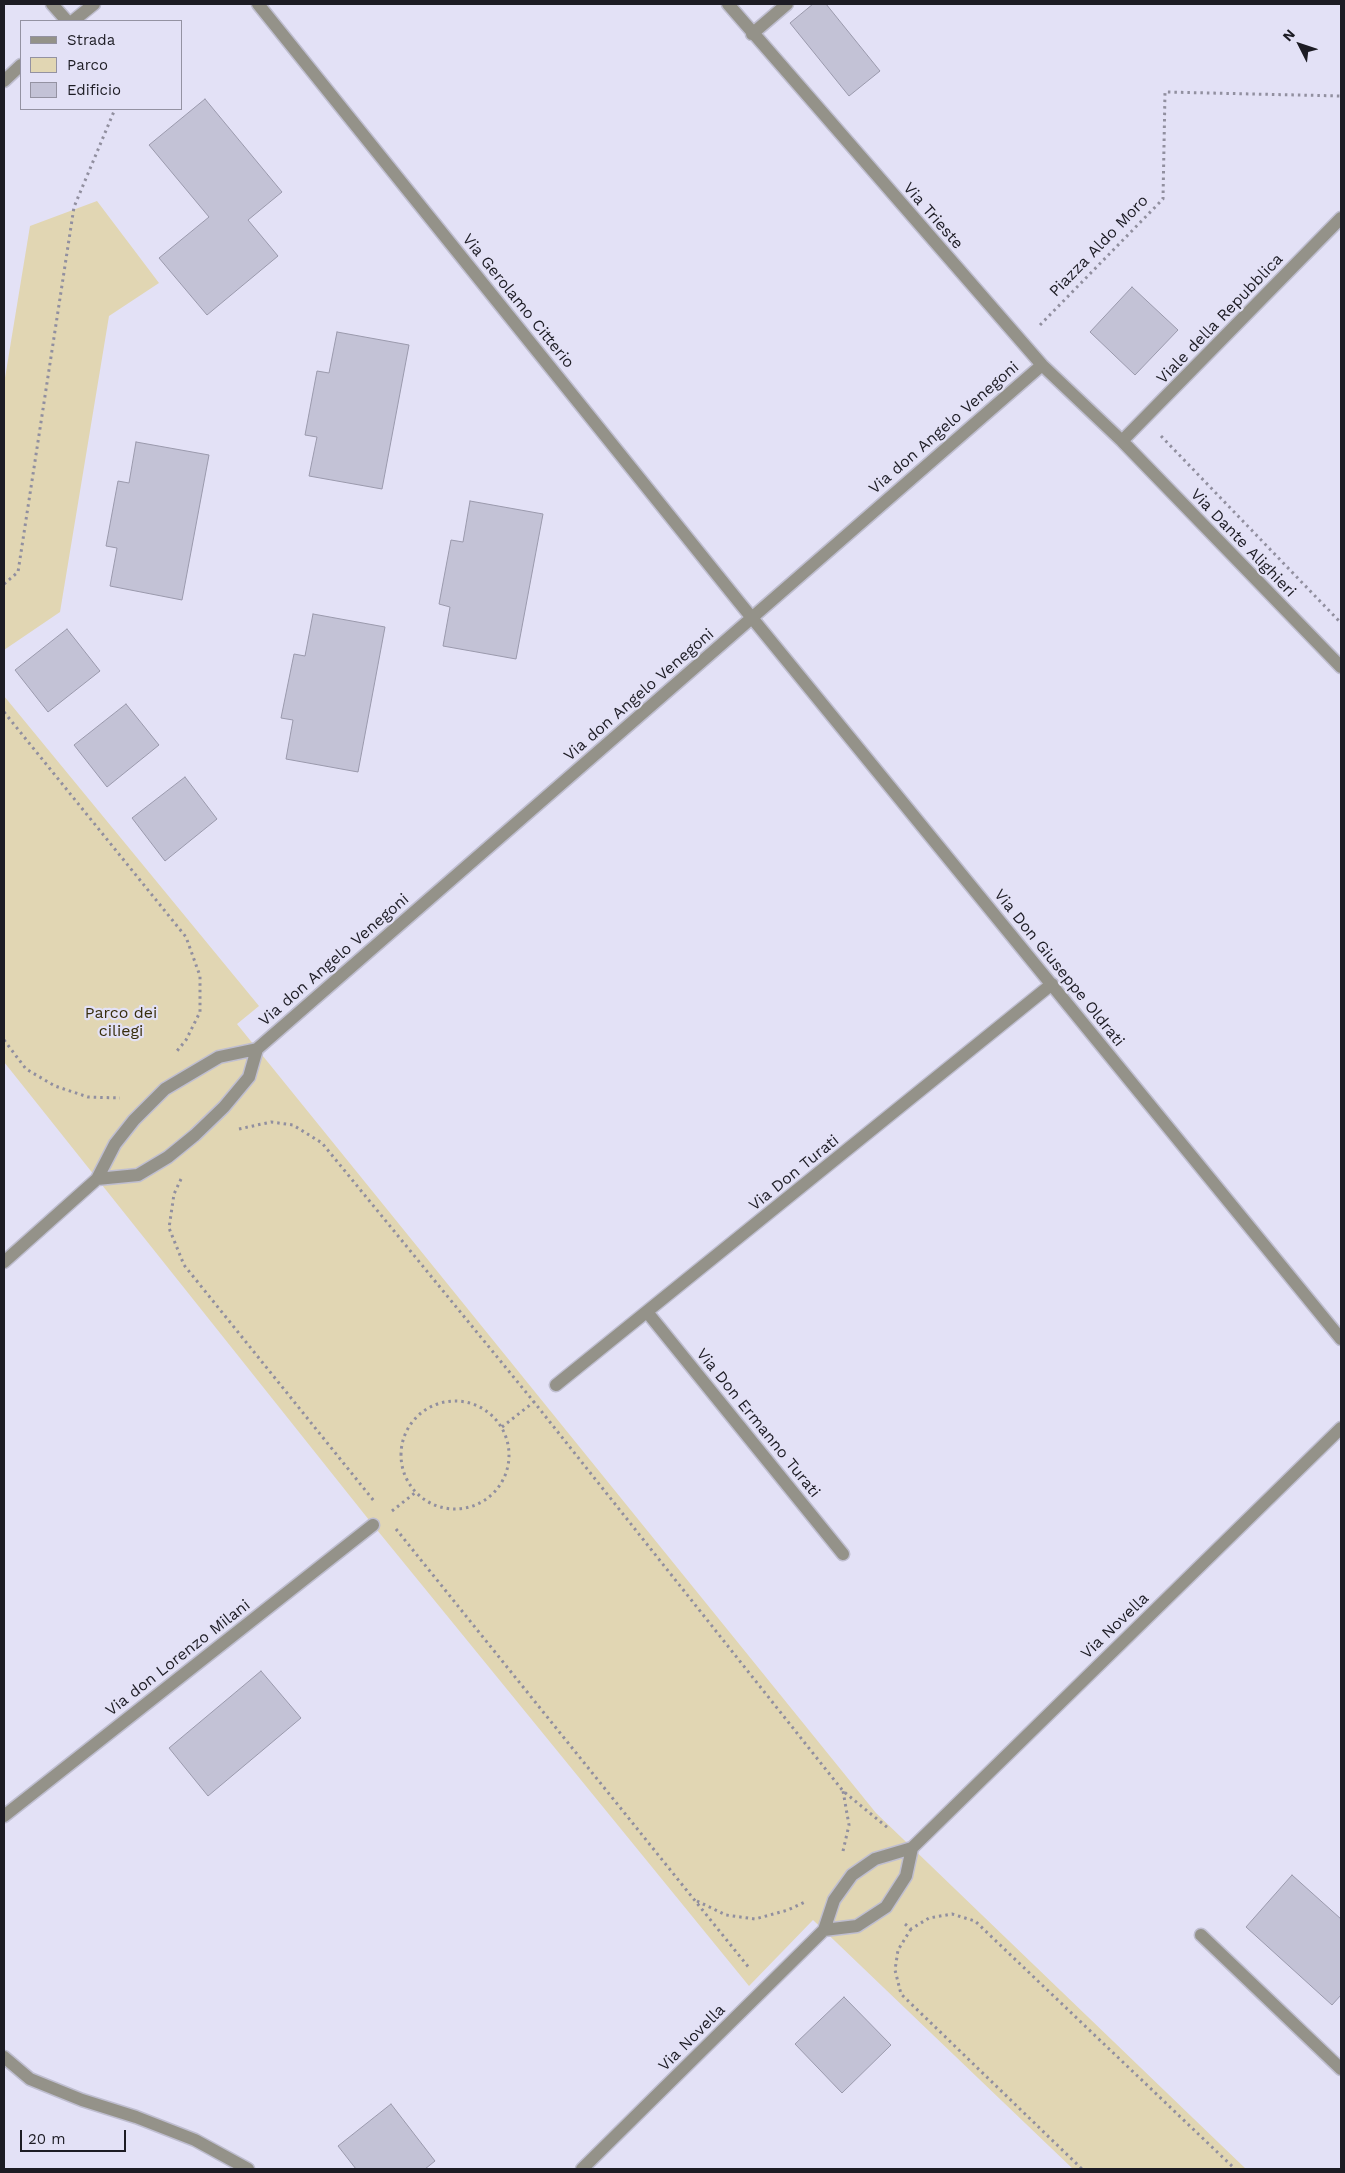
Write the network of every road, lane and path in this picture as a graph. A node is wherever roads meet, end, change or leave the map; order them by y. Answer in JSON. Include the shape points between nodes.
{"nodes":[{"id":1,"x":52,"y":4,"type":"edge"},
{"id":2,"x":94,"y":4,"type":"edge"},
{"id":3,"x":258,"y":4,"type":"edge"},
{"id":4,"x":728,"y":4,"type":"edge"},
{"id":5,"x":787,"y":4,"type":"edge"},
{"id":6,"x":66,"y":20,"type":"edge"},
{"id":7,"x":74,"y":20,"type":"edge"},
{"id":8,"x":752,"y":34,"type":"junction"},
{"id":9,"x":20,"y":66,"type":"edge"},
{"id":10,"x":4,"y":81,"type":"edge"},
{"id":11,"x":1341,"y":96,"type":"edge"},
{"id":12,"x":115,"y":110,"type":"edge"},
{"id":13,"x":1341,"y":218,"type":"edge"},
{"id":14,"x":1023,"y":343,"type":"junction"},
{"id":15,"x":1042,"y":364,"type":"junction"},
{"id":16,"x":1145,"y":419,"type":"junction"},
{"id":17,"x":1122,"y":441,"type":"junction"},
{"id":18,"x":4,"y":584,"type":"edge"},
{"id":19,"x":752,"y":618,"type":"junction"},
{"id":20,"x":1341,"y":623,"type":"edge"},
{"id":21,"x":1341,"y":667,"type":"edge"},
{"id":22,"x":4,"y":712,"type":"edge"},
{"id":23,"x":1052,"y":984,"type":"junction"},
{"id":24,"x":4,"y":1040,"type":"edge"},
{"id":25,"x":257,"y":1049,"type":"junction"},
{"id":26,"x":174,"y":1055,"type":"dead end"},
{"id":27,"x":121,"y":1098,"type":"dead end"},
{"id":28,"x":235,"y":1129,"type":"dead end"},
{"id":29,"x":182,"y":1178,"type":"dead end"},
{"id":30,"x":97,"y":1179,"type":"junction"},
{"id":31,"x":4,"y":1262,"type":"edge"},
{"id":32,"x":647,"y":1312,"type":"junction"},
{"id":33,"x":1341,"y":1339,"type":"edge"},
{"id":34,"x":556,"y":1385,"type":"joint"},
{"id":35,"x":534,"y":1402,"type":"junction"},
{"id":36,"x":502,"y":1426,"type":"junction"},
{"id":37,"x":1341,"y":1428,"type":"edge"},
{"id":38,"x":416,"y":1492,"type":"junction"},
{"id":39,"x":386,"y":1516,"type":"junction"},
{"id":40,"x":373,"y":1525,"type":"joint"},
{"id":41,"x":843,"y":1554,"type":"dead end"},
{"id":42,"x":843,"y":1791,"type":"junction"},
{"id":43,"x":4,"y":1816,"type":"edge"},
{"id":44,"x":912,"y":1848,"type":"junction"},
{"id":45,"x":841,"y":1857,"type":"dead end"},
{"id":46,"x":815,"y":1897,"type":"dead end"},
{"id":47,"x":694,"y":1900,"type":"junction"},
{"id":48,"x":886,"y":1907,"type":"junction"},
{"id":49,"x":911,"y":1929,"type":"junction"},
{"id":50,"x":824,"y":1930,"type":"junction"},
{"id":51,"x":1201,"y":1935,"type":"dead end"},
{"id":52,"x":765,"y":1990,"type":"junction"},
{"id":53,"x":4,"y":2057,"type":"edge"},
{"id":54,"x":1341,"y":2067,"type":"edge"},
{"id":55,"x":248,"y":2169,"type":"edge"},
{"id":56,"x":582,"y":2169,"type":"edge"},
{"id":57,"x":1082,"y":2169,"type":"edge"},
{"id":58,"x":1235,"y":2169,"type":"edge"}],
"edges":[{"from":1,"to":6,"type":"street"},
{"from":2,"to":7,"type":"street"},
{"from":3,"to":19,"type":"street","name":"Via Gerolamo Citterio"},
{"from":4,"to":8,"type":"street","name":"Via Trieste"},
{"from":5,"to":8,"type":"street"},
{"from":8,"to":14,"type":"street","name":"Via Trieste"},
{"from":9,"to":10,"type":"street"},
{"from":11,"to":14,"type":"path","name":"Piazza Aldo Moro","via":[[1165,92],[1163,198]]},
{"from":12,"to":18,"type":"path","via":[[74,207],[18,572]]},
{"from":13,"to":16,"type":"street","name":"Viale della Repubblica"},
{"from":14,"to":15,"type":"street","name":"Via Trieste"},
{"from":15,"to":17,"type":"street","name":"Via Trieste"},
{"from":15,"to":19,"type":"street","name":"Via don Angelo Venegoni"},
{"from":16,"to":17,"type":"street","name":"Viale della Repubblica"},
{"from":16,"to":20,"type":"path"},
{"from":17,"to":21,"type":"street","name":"Via Dante Alighieri"},
{"from":19,"to":23,"type":"street","name":"Via Don Giuseppe Oldrati"},
{"from":19,"to":25,"type":"street","name":"Via don Angelo Venegoni"},
{"from":22,"to":26,"type":"path","via":[[186,937],[200,976],[200,1012],[186,1040]]},
{"from":23,"to":32,"type":"street","name":"Via Don Turati"},
{"from":23,"to":33,"type":"street","name":"Via Don Giuseppe Oldrati"},
{"from":24,"to":27,"type":"path","via":[[26,1069],[55,1086],[88,1097]]},
{"from":25,"to":30,"type":"street","name":"Via don Angelo Venegoni","via":[[219,1057],[165,1089],[115,1144]]},
{"from":25,"to":30,"type":"street","name":"Via don Angelo Venegoni","via":[[249,1077],[224,1107],[168,1157],[138,1175]]},
{"from":28,"to":35,"type":"path","via":[[272,1122],[293,1125],[322,1143]]},
{"from":29,"to":39,"type":"path","via":[[174,1194],[169,1228],[184,1265]]},
{"from":30,"to":31,"type":"street","name":"Via don Angelo Venegoni"},
{"from":32,"to":34,"type":"street","name":"Via Don Turati"},
{"from":32,"to":41,"type":"street","name":"Via Don Ermanno Turati"},
{"from":34,"to":35,"type":"path"},
{"from":35,"to":36,"type":"path"},
{"from":35,"to":42,"type":"path"},
{"from":36,"to":38,"type":"path","via":[[509,1458],[502,1481],[486,1500],[470,1507],[448,1509],[431,1504]]},
{"from":36,"to":38,"type":"path","via":[[492,1414],[460,1400],[439,1403],[421,1412],[408,1428],[402,1446],[402,1466],[408,1483]]},
{"from":37,"to":44,"type":"street","name":"Via Novella"},
{"from":38,"to":39,"type":"path"},
{"from":39,"to":40,"type":"path"},
{"from":39,"to":47,"type":"path"},
{"from":40,"to":43,"type":"street","name":"Via don Lorenzo Milani"},
{"from":42,"to":44,"type":"path"},
{"from":42,"to":45,"type":"path","via":[[849,1825]]},
{"from":44,"to":48,"type":"street","via":[[906,1876]]},
{"from":44,"to":50,"type":"street","name":"Via Novella","via":[[875,1860],[852,1874],[834,1900]]},
{"from":46,"to":47,"type":"path","via":[[788,1910],[755,1919],[726,1915]]},
{"from":47,"to":52,"type":"path"},
{"from":48,"to":49,"type":"path"},
{"from":48,"to":50,"type":"street","via":[[857,1926]]},
{"from":49,"to":57,"type":"path","via":[[898,1950],[895,1970],[901,1994]]},
{"from":49,"to":58,"type":"path","via":[[930,1918],[952,1914],[976,1921]]},
{"from":50,"to":52,"type":"street","name":"Via Novella"},
{"from":51,"to":54,"type":"street"},
{"from":52,"to":56,"type":"street","name":"Via Novella"},
{"from":53,"to":55,"type":"street","via":[[30,2078],[195,2140]]}]}
